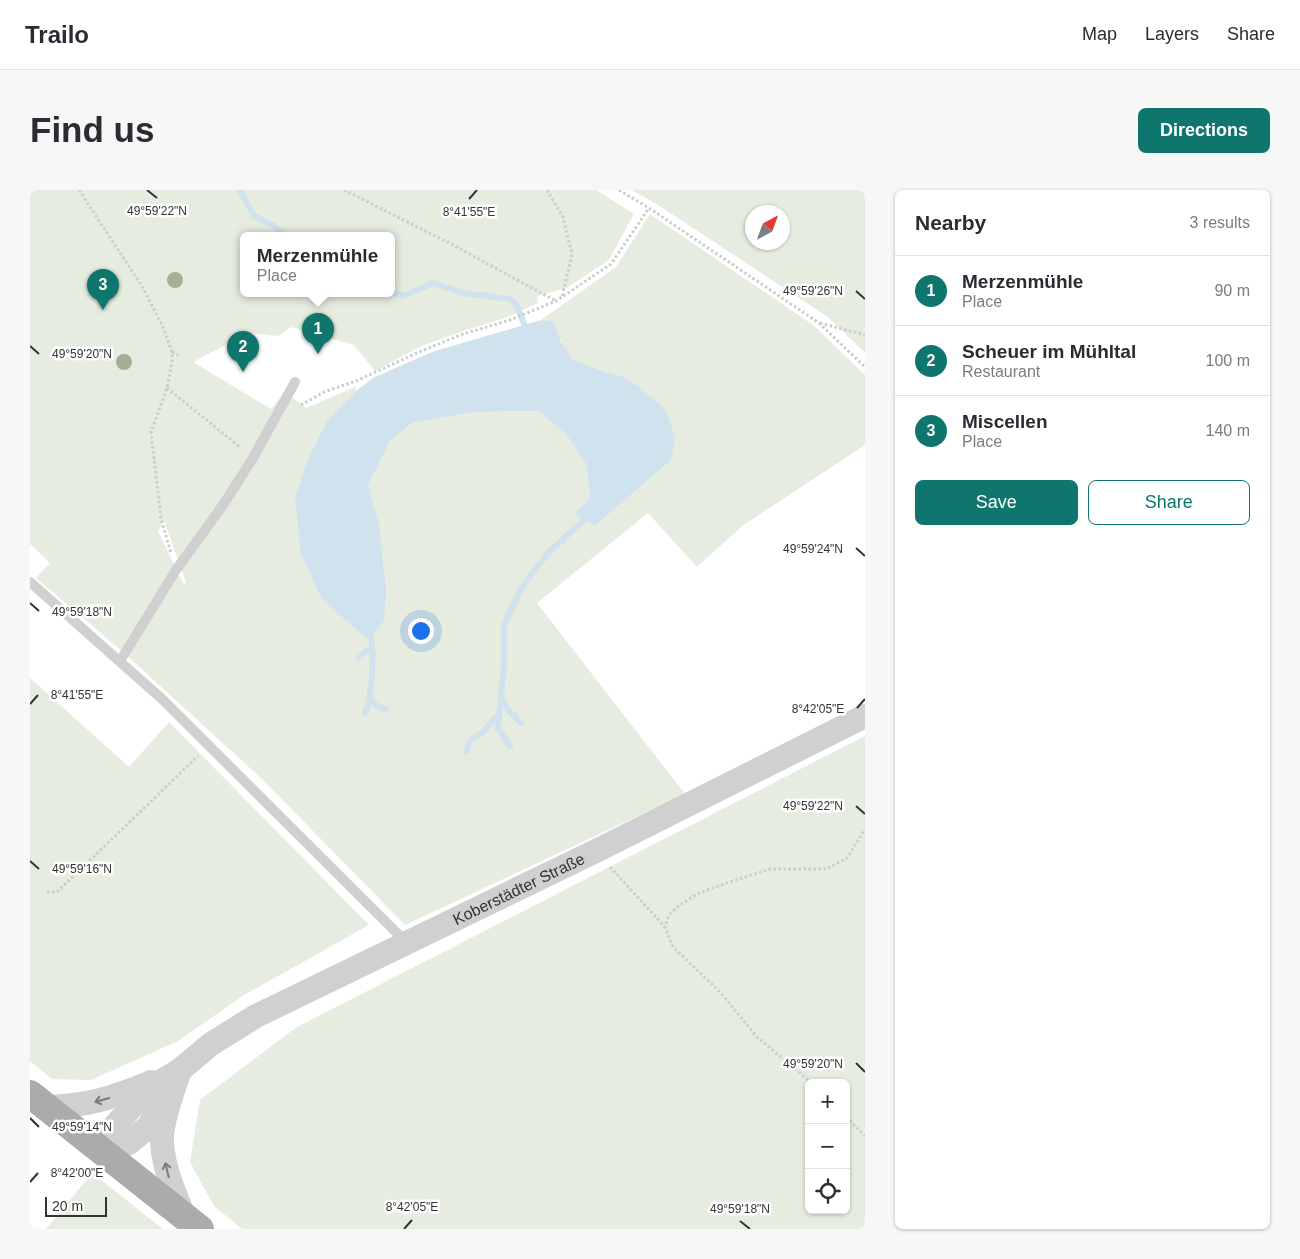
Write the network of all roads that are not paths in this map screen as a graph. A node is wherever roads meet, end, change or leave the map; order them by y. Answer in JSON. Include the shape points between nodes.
{"nodes":[{"id":1,"x":295,"y":382,"type":"dead end"},
{"id":2,"x":30,"y":582,"type":"edge"},
{"id":3,"x":120,"y":661,"type":"junction"},
{"id":4,"x":865,"y":716,"type":"edge"},
{"id":5,"x":406,"y":942,"type":"junction"},
{"id":6,"x":180,"y":1070,"type":"junction"},
{"id":7,"x":38,"y":1101,"type":"edge"},
{"id":8,"x":106,"y":1154,"type":"junction"},
{"id":9,"x":192,"y":1222,"type":"edge"}],
"edges":[{"from":1,"to":3,"type":"lane","via":[[253,458],[176,570]]},
{"from":2,"to":3,"type":"lane"},
{"from":3,"to":5,"type":"lane","via":[[210,745]]},
{"from":4,"to":5,"type":"street","name":"Koberstädter Straße"},
{"from":5,"to":6,"type":"street","name":"Koberstädter Straße","via":[[256,1016],[211,1044]]},
{"from":6,"to":7,"type":"street","one_way":true,"via":[[98,1102],[73,1106]]},
{"from":6,"to":8,"type":"street","via":[[148,1127],[129,1143]]},
{"from":9,"to":6,"type":"street","one_way":true,"via":[[168,1176],[163,1155],[162,1132]]},
{"from":7,"to":8,"type":"main road"},
{"from":8,"to":9,"type":"main road"}]}
